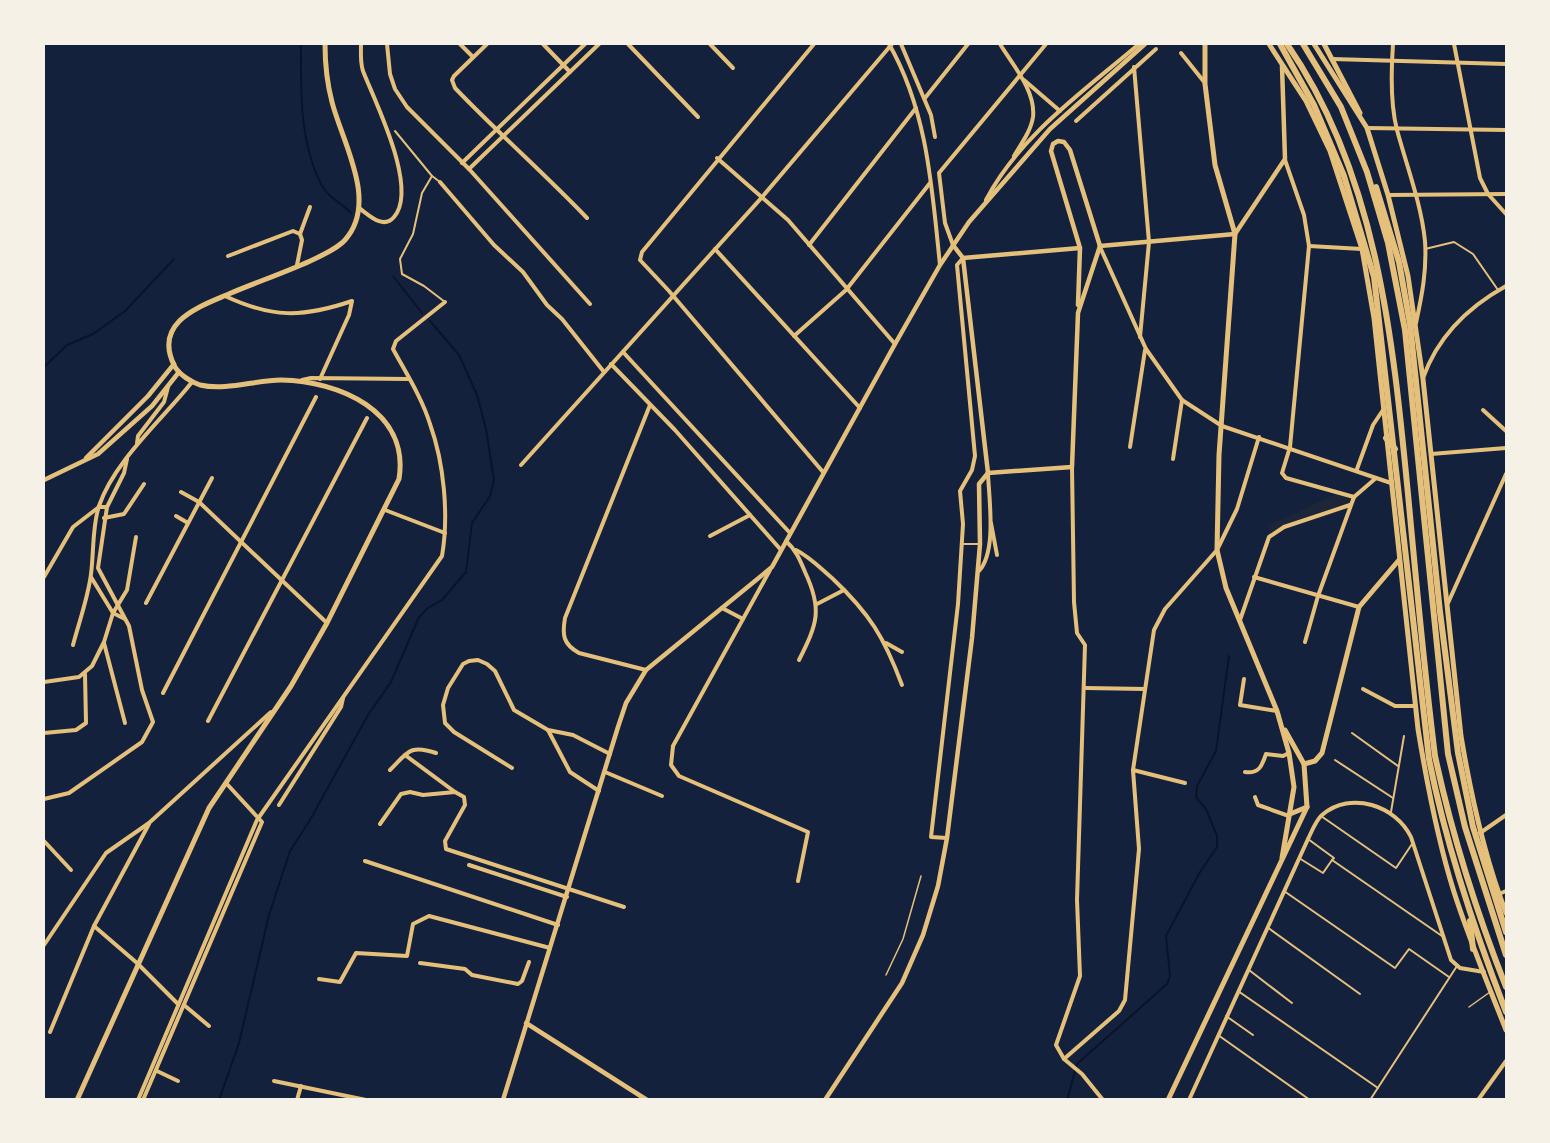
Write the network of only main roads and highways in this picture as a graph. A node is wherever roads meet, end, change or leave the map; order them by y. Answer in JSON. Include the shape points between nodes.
{"nodes":[{"id":1,"x":325,"y":44,"type":"edge"},
{"id":2,"x":1205,"y":44,"type":"edge"},
{"id":3,"x":1269,"y":44,"type":"edge"},
{"id":4,"x":1280,"y":44,"type":"edge"},
{"id":5,"x":1287,"y":44,"type":"edge"},
{"id":6,"x":1305,"y":44,"type":"edge"},
{"id":7,"x":1314,"y":44,"type":"edge"},
{"id":8,"x":1324,"y":44,"type":"edge"},
{"id":9,"x":1367,"y":128,"type":"junction"},
{"id":10,"x":1386,"y":438,"type":"junction"},
{"id":11,"x":1405,"y":462,"type":"junction"},
{"id":12,"x":1399,"y":560,"type":"junction"},
{"id":13,"x":1282,"y":726,"type":"junction"},
{"id":14,"x":1304,"y":764,"type":"junction"},
{"id":15,"x":1307,"y":807,"type":"junction"},
{"id":16,"x":1290,"y":815,"type":"junction"},
{"id":17,"x":1282,"y":858,"type":"junction"},
{"id":18,"x":1464,"y":867,"type":"junction"},
{"id":19,"x":1486,"y":896,"type":"junction"},
{"id":20,"x":1506,"y":913,"type":"edge"},
{"id":21,"x":1506,"y":931,"type":"edge"},
{"id":22,"x":1473,"y":949,"type":"junction"},
{"id":23,"x":1506,"y":955,"type":"edge"},
{"id":24,"x":1506,"y":987,"type":"edge"},
{"id":25,"x":1506,"y":1012,"type":"edge"},
{"id":26,"x":1506,"y":1030,"type":"edge"},
{"id":27,"x":77,"y":1100,"type":"edge"},
{"id":28,"x":1168,"y":1100,"type":"edge"}],
"edges":[{"from":1,"to":27,"type":"main road","via":[[332,102],[357,182],[359,207],[354,225],[339,247],[191,310],[171,336],[174,364],[192,382],[209,386],[299,381],[361,401],[377,411],[394,432],[402,464],[399,479],[327,623],[281,704],[195,836]]},
{"from":2,"to":13,"type":"main road","via":[[1205,84],[1217,179],[1235,234],[1216,497],[1217,550],[1226,588]]},
{"from":3,"to":10,"type":"main road","via":[[1306,101],[1330,151],[1362,249],[1374,318]]},
{"from":4,"to":25,"type":"highway","via":[[1314,105],[1344,176],[1374,277],[1429,759],[1440,818],[1459,881]]},
{"from":5,"to":11,"type":"highway","via":[[1327,109],[1378,268]]},
{"from":6,"to":19,"type":"highway","via":[[1341,107],[1367,172],[1388,243],[1408,363],[1448,754]]},
{"from":6,"to":21,"type":"highway","via":[[1357,135],[1399,262],[1421,409],[1458,753],[1473,826]]},
{"from":7,"to":9,"type":"main road"},
{"from":8,"to":9,"type":"main road"},
{"from":9,"to":20,"type":"main road","via":[[1408,276],[1423,379],[1461,736],[1480,833]]},
{"from":10,"to":11,"type":"highway"},
{"from":10,"to":12,"type":"main road"},
{"from":11,"to":18,"type":"highway","via":[[1435,756],[1448,818]]},
{"from":12,"to":14,"type":"main road","via":[[1359,607],[1322,753],[1315,761]]},
{"from":12,"to":22,"type":"main road","via":[[1415,706],[1438,834]]},
{"from":13,"to":14,"type":"main road"},
{"from":13,"to":16,"type":"main road","via":[[1294,787]]},
{"from":14,"to":15,"type":"main road"},
{"from":15,"to":16,"type":"main road"},
{"from":15,"to":17,"type":"main road"},
{"from":16,"to":17,"type":"main road"},
{"from":17,"to":28,"type":"main road"},
{"from":18,"to":22,"type":"highway"},
{"from":18,"to":24,"type":"highway","via":[[1481,925]]},
{"from":19,"to":21,"type":"highway"},
{"from":19,"to":23,"type":"highway"},
{"from":22,"to":26,"type":"main road"}]}
